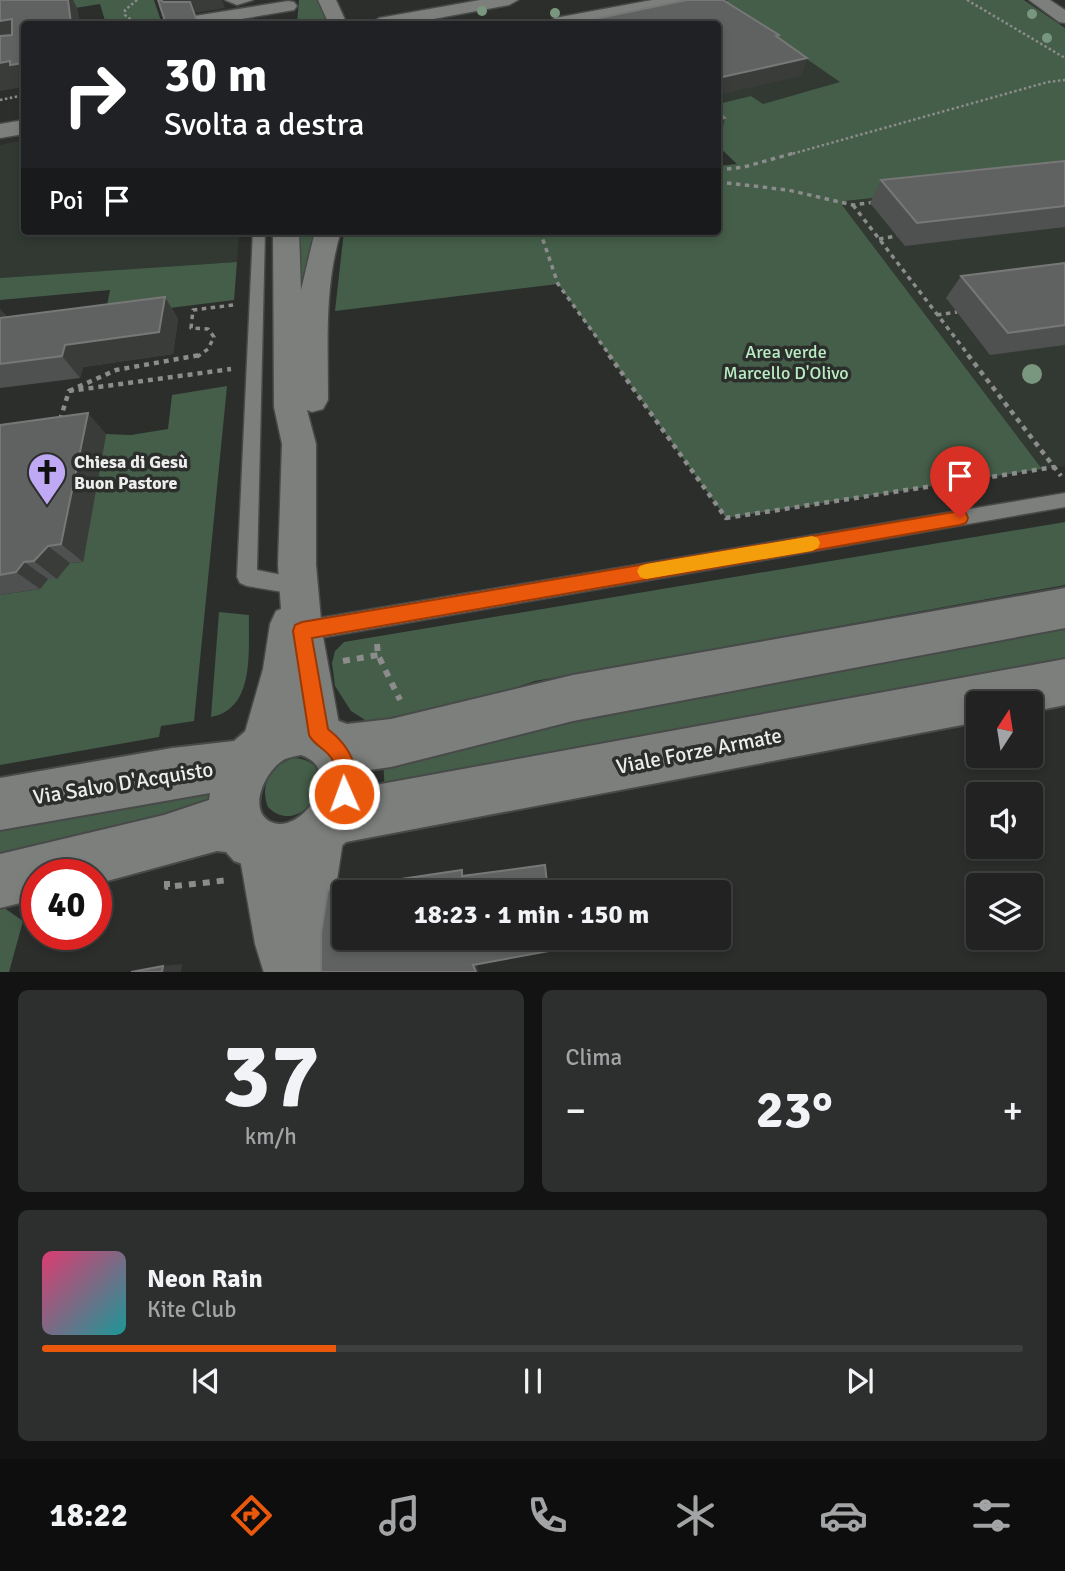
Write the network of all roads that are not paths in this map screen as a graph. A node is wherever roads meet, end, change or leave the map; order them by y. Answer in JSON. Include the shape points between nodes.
{"nodes":[{"id":1,"x":229,"y":0,"type":"edge"},
{"id":2,"x":249,"y":0,"type":"edge"},
{"id":3,"x":327,"y":0,"type":"edge"},
{"id":4,"x":509,"y":0,"type":"edge"},
{"id":5,"x":601,"y":0,"type":"edge"},
{"id":6,"x":680,"y":0,"type":"edge"},
{"id":7,"x":1038,"y":0,"type":"edge"},
{"id":8,"x":288,"y":10,"type":"edge"},
{"id":9,"x":616,"y":13,"type":"junction"},
{"id":10,"x":1065,"y":18,"type":"edge"},
{"id":11,"x":205,"y":21,"type":"edge"},
{"id":12,"x":337,"y":21,"type":"edge"},
{"id":13,"x":395,"y":21,"type":"edge"},
{"id":14,"x":572,"y":21,"type":"edge"},
{"id":15,"x":21,"y":128,"type":"edge"},
{"id":16,"x":0,"y":131,"type":"edge"},
{"id":17,"x":259,"y":235,"type":"edge"},
{"id":18,"x":327,"y":235,"type":"edge"},
{"id":19,"x":287,"y":242,"type":"edge"},
{"id":20,"x":258,"y":258,"type":"junction"},
{"id":21,"x":299,"y":444,"type":"junction"},
{"id":22,"x":1065,"y":500,"type":"edge"},
{"id":23,"x":296,"y":575,"type":"junction"},
{"id":24,"x":1065,"y":608,"type":"edge"},
{"id":25,"x":302,"y":631,"type":"junction"},
{"id":26,"x":1065,"y":682,"type":"edge"},
{"id":27,"x":329,"y":742,"type":"junction"},
{"id":28,"x":255,"y":755,"type":"junction"},
{"id":29,"x":0,"y":804,"type":"edge"},
{"id":30,"x":327,"y":827,"type":"junction"},
{"id":31,"x":246,"y":852,"type":"junction"},
{"id":32,"x":0,"y":880,"type":"edge"},
{"id":33,"x":290,"y":972,"type":"edge"},
{"id":34,"x":297,"y":972,"type":"edge"}],
"edges":[{"from":1,"to":2,"type":"lane"},
{"from":3,"to":12,"type":"street"},
{"from":4,"to":13,"type":"street"},
{"from":5,"to":9,"type":"street"},
{"from":6,"to":9,"type":"street"},
{"from":7,"to":10,"type":"street"},
{"from":8,"to":11,"type":"street"},
{"from":9,"to":14,"type":"street"},
{"from":15,"to":16,"type":"street"},
{"from":17,"to":20,"type":"lane"},
{"from":18,"to":21,"type":"street","via":[[316,286],[312,404]]},
{"from":19,"to":20,"type":"lane"},
{"from":19,"to":21,"type":"street","via":[[290,407]]},
{"from":20,"to":23,"type":"lane","via":[[247,577]]},
{"from":21,"to":23,"type":"street"},
{"from":22,"to":25,"type":"lane"},
{"from":23,"to":25,"type":"street"},
{"from":23,"to":28,"type":"street","via":[[284,669]]},
{"from":24,"to":27,"type":"street","via":[[573,698],[391,743]]},
{"from":25,"to":27,"type":"street"},
{"from":26,"to":30,"type":"street","name":"Viale Forze Armate"},
{"from":27,"to":28,"type":"street","via":[[300,731],[283,735]]},
{"from":27,"to":30,"type":"street","via":[[343,758],[346,781],[341,807]]},
{"from":28,"to":29,"type":"street","name":"Via Salvo D'Acquisto"},
{"from":28,"to":31,"type":"street","via":[[235,797]]},
{"from":30,"to":31,"type":"street","via":[[301,846]]},
{"from":30,"to":34,"type":"street"},
{"from":31,"to":32,"type":"street","via":[[217,825]]},
{"from":31,"to":33,"type":"street"}]}
